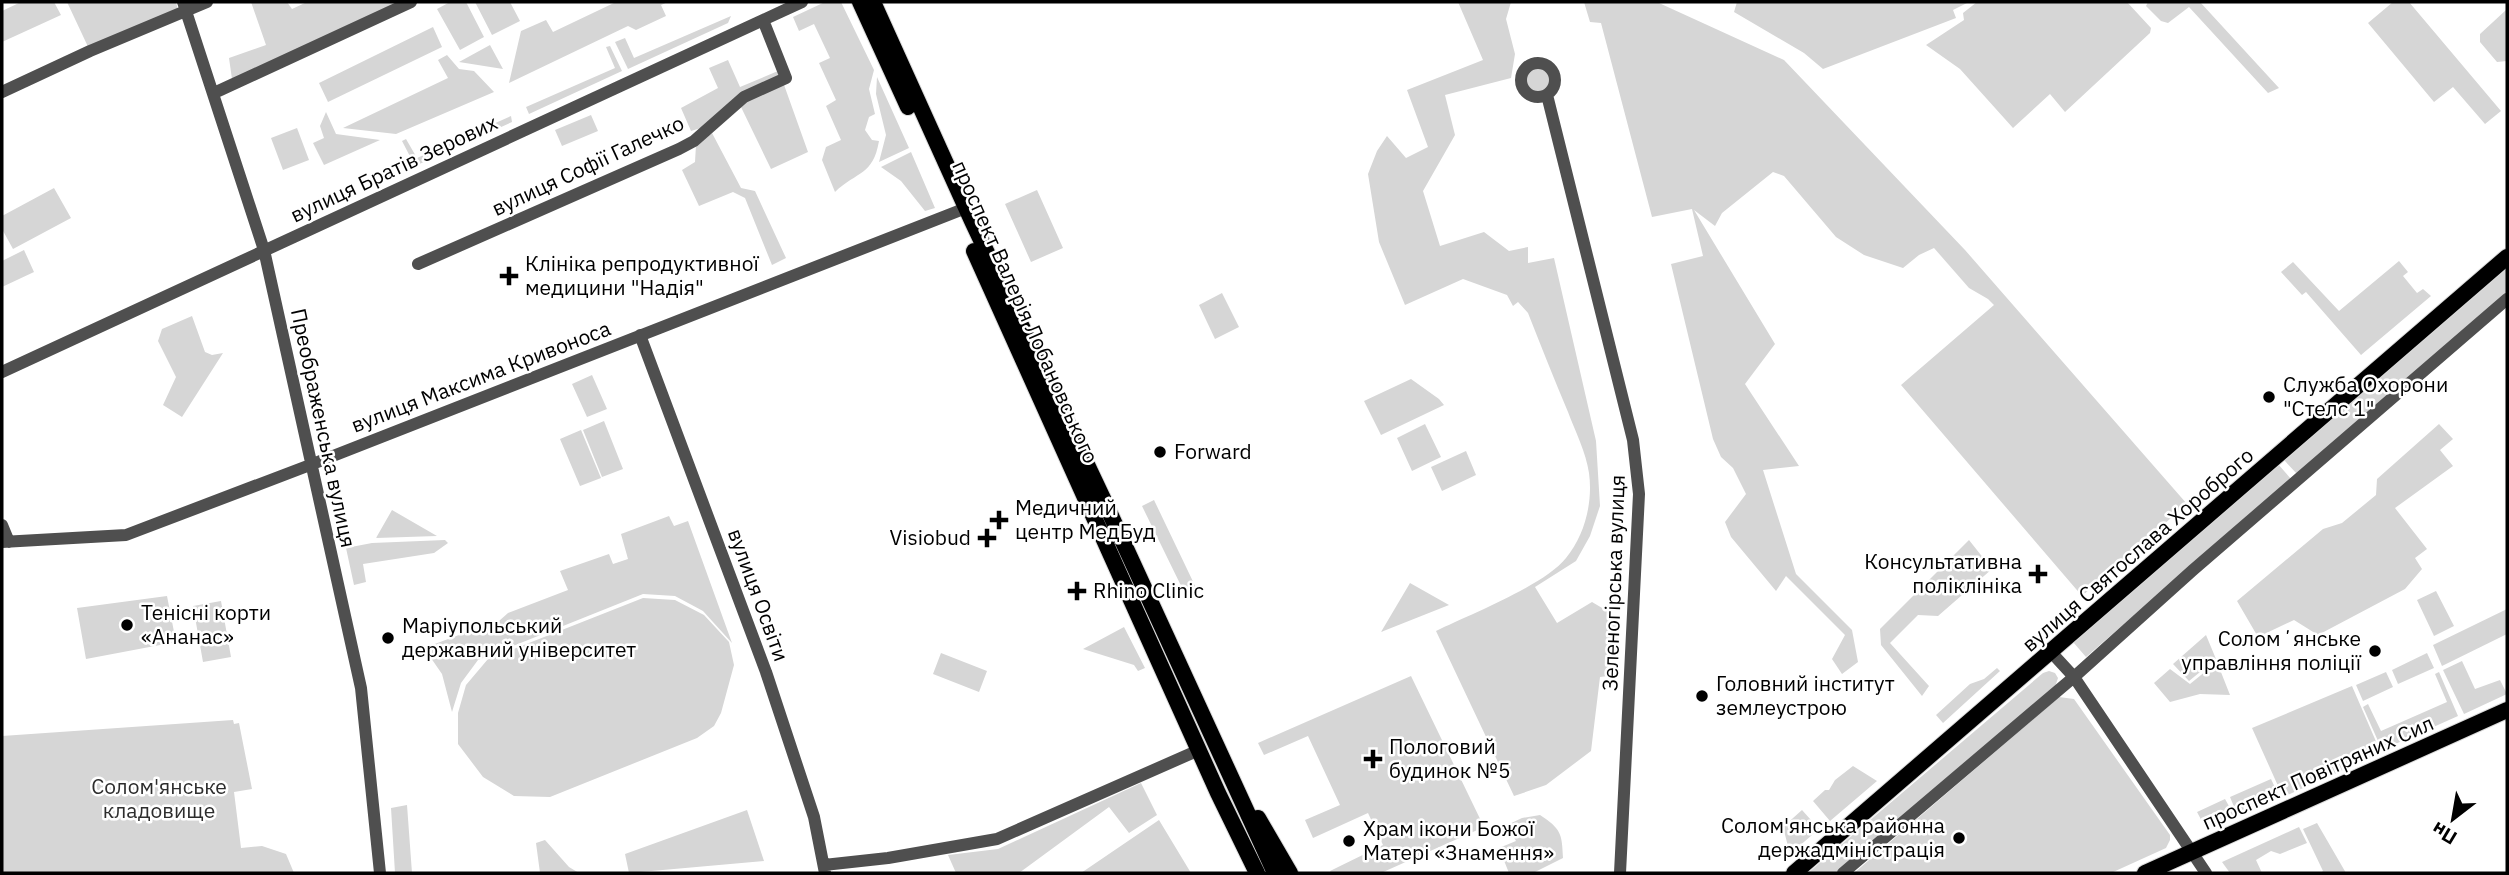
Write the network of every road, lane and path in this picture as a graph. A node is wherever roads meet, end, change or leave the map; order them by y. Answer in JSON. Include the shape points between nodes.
{"nodes":[{"id":1,"x":207,"y":2,"type":"edge"},
{"id":2,"x":411,"y":2,"type":"edge"},
{"id":3,"x":802,"y":2,"type":"edge"},
{"id":4,"x":860,"y":2,"type":"edge"},
{"id":5,"x":873,"y":2,"type":"edge"},
{"id":6,"x":184,"y":7,"type":"edge"},
{"id":7,"x":764,"y":20,"type":"junction"},
{"id":8,"x":2,"y":92,"type":"edge"},
{"id":9,"x":214,"y":93,"type":"junction"},
{"id":10,"x":1547,"y":95,"type":"dead end"},
{"id":11,"x":961,"y":210,"type":"junction"},
{"id":12,"x":264,"y":250,"type":"junction"},
{"id":13,"x":2507,"y":257,"type":"edge"},
{"id":14,"x":418,"y":264,"type":"dead end"},
{"id":15,"x":2507,"y":299,"type":"edge"},
{"id":16,"x":640,"y":335,"type":"junction"},
{"id":17,"x":2,"y":372,"type":"edge"},
{"id":18,"x":310,"y":466,"type":"junction"},
{"id":19,"x":2,"y":525,"type":"edge"},
{"id":20,"x":5,"y":542,"type":"edge"},
{"id":21,"x":2051,"y":652,"type":"junction"},
{"id":22,"x":2074,"y":677,"type":"junction"},
{"id":23,"x":2507,"y":710,"type":"edge"},
{"id":24,"x":1199,"y":750,"type":"junction"},
{"id":25,"x":1235,"y":787,"type":"junction"},
{"id":26,"x":1218,"y":793,"type":"junction"},
{"id":27,"x":2192,"y":853,"type":"junction"},
{"id":28,"x":824,"y":869,"type":"edge"},
{"id":29,"x":380,"y":873,"type":"edge"},
{"id":30,"x":1245,"y":873,"type":"edge"},
{"id":31,"x":1257,"y":873,"type":"edge"},
{"id":32,"x":1275,"y":873,"type":"edge"},
{"id":33,"x":1290,"y":873,"type":"edge"},
{"id":34,"x":1620,"y":873,"type":"edge"},
{"id":35,"x":1794,"y":873,"type":"edge"},
{"id":36,"x":1843,"y":873,"type":"edge"},
{"id":37,"x":2145,"y":873,"type":"edge"},
{"id":38,"x":2206,"y":873,"type":"edge"}],
"edges":[{"from":1,"to":6,"type":"street"},
{"from":2,"to":9,"type":"street"},
{"from":3,"to":7,"type":"street","name":"вулиця Братів Зерових"},
{"from":4,"to":11,"type":"main road","name":"проспект Валерія Лобановського"},
{"from":5,"to":11,"type":"main road","name":"проспект Валерія Лобановського"},
{"from":6,"to":8,"type":"street"},
{"from":6,"to":9,"type":"street","name":"Преображенська вулиця"},
{"from":7,"to":12,"type":"street","name":"вулиця Братів Зерових"},
{"from":7,"to":14,"type":"street","name":"вулиця Софії Галечко","via":[[786,78],[744,97],[679,149]]},
{"from":9,"to":12,"type":"street","name":"Преображенська вулиця"},
{"from":10,"to":34,"type":"street","name":"Зеленогірська вулиця","via":[[1638,470]]},
{"from":11,"to":16,"type":"street","name":"вулиця Максима Кривоноса"},
{"from":11,"to":24,"type":"main road","name":"проспект Валерія Лобановського"},
{"from":11,"to":25,"type":"main road","name":"проспект Валерія Лобановського","via":[[1107,507]]},
{"from":12,"to":17,"type":"street","name":"вулиця Братів Зерових"},
{"from":12,"to":18,"type":"street","name":"Преображенська вулиця"},
{"from":13,"to":21,"type":"main road","name":"вулиця Святослава Хороброго"},
{"from":15,"to":22,"type":"street"},
{"from":16,"to":18,"type":"street","name":"вулиця Максима Кривоноса"},
{"from":16,"to":28,"type":"street","name":"вулиця Освіти","via":[[766,672],[814,817]]},
{"from":18,"to":20,"type":"street","name":"вулиця Максима Кривоноса","via":[[126,535]]},
{"from":18,"to":29,"type":"street","name":"Преображенська вулиця","via":[[361,688]]},
{"from":19,"to":20,"type":"street"},
{"from":21,"to":22,"type":"street"},
{"from":21,"to":35,"type":"main road","name":"вулиця Святослава Хороброго"},
{"from":22,"to":27,"type":"street"},
{"from":22,"to":36,"type":"street"},
{"from":23,"to":27,"type":"main road","name":"проспект Повітряних Сил"},
{"from":24,"to":26,"type":"main road","name":"проспект Валерія Лобановського"},
{"from":24,"to":28,"type":"street","via":[[997,839]]},
{"from":25,"to":32,"type":"main road","name":"проспект Валерія Лобановського"},
{"from":25,"to":33,"type":"main road","name":"проспект Валерія Лобановського"},
{"from":26,"to":30,"type":"main road","name":"проспект Валерія Лобановського"},
{"from":26,"to":31,"type":"main road","name":"проспект Валерія Лобановського"},
{"from":27,"to":37,"type":"main road","name":"проспект Повітряних Сил"},
{"from":27,"to":38,"type":"street"}]}
